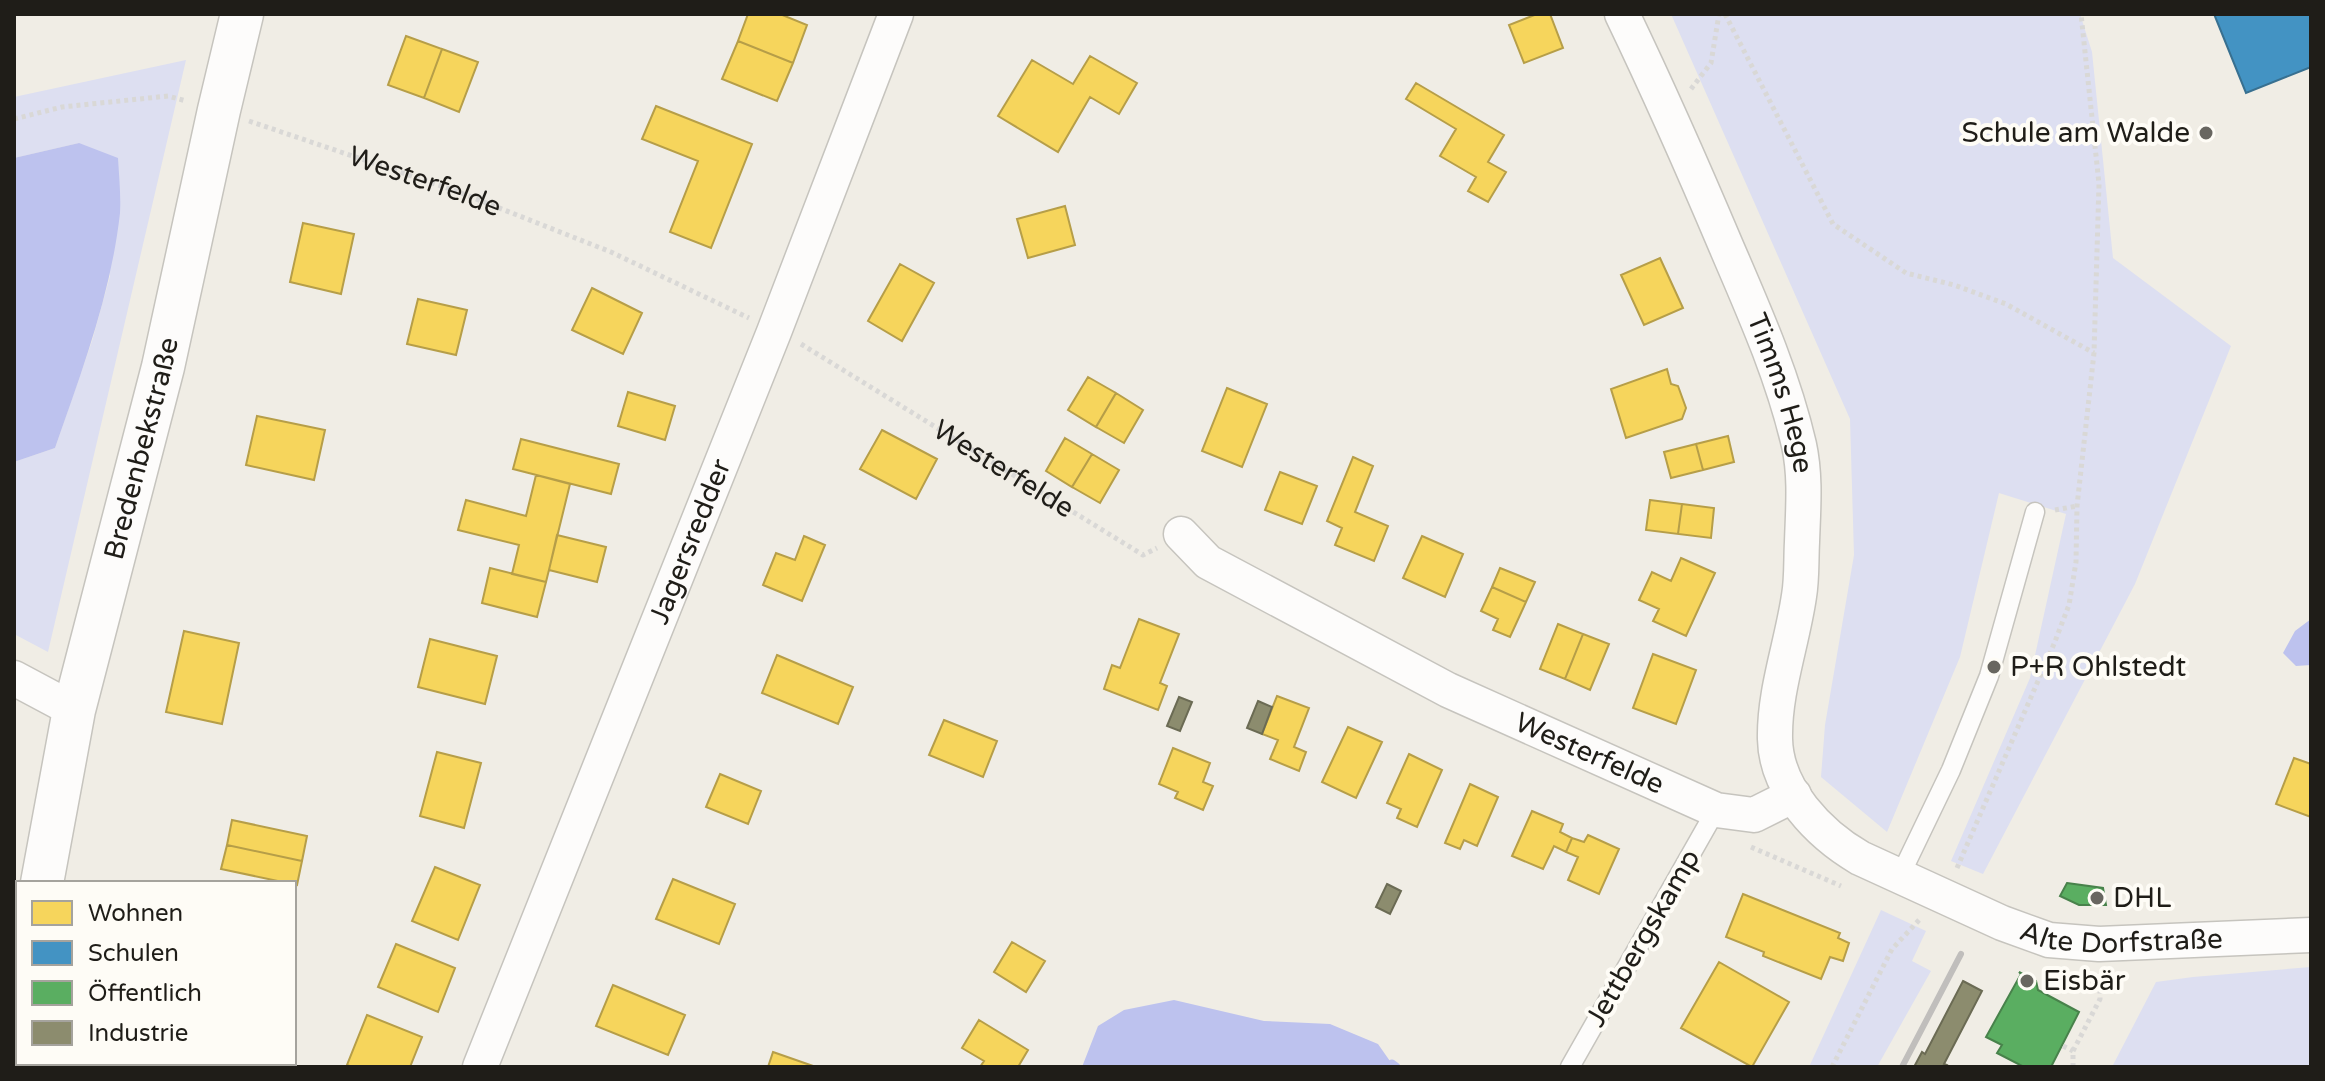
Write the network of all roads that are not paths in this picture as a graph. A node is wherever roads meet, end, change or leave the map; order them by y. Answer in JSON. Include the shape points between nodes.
{"nodes":[{"id":1,"x":242,"y":14,"type":"edge"},
{"id":2,"x":896,"y":14,"type":"edge"},
{"id":3,"x":1622,"y":14,"type":"edge"},
{"id":4,"x":2035,"y":512,"type":"dead end"},
{"id":5,"x":1181,"y":534,"type":"road end"},
{"id":6,"x":14,"y":678,"type":"edge"},
{"id":7,"x":74,"y":710,"type":"junction"},
{"id":8,"x":1794,"y":795,"type":"junction"},
{"id":9,"x":1720,"y":811,"type":"junction"},
{"id":10,"x":1899,"y":878,"type":"junction"},
{"id":11,"x":42,"y":881,"type":"edge"},
{"id":12,"x":2311,"y":935,"type":"edge"},
{"id":13,"x":480,"y":1067,"type":"edge"},
{"id":14,"x":1570,"y":1067,"type":"edge"}],
"edges":[{"from":1,"to":7,"type":"street","name":"Bredenbekstraße","via":[[163,367]]},
{"from":2,"to":13,"type":"street","name":"Jagersredder"},
{"from":3,"to":8,"type":"street","name":"Timms Hege","via":[[1773,359],[1800,450],[1800,594],[1775,723],[1781,769]]},
{"from":4,"to":10,"type":"lane","via":[[1989,676]]},
{"from":5,"to":9,"type":"street","name":"Westerfelde","via":[[1208,562],[1448,690]]},
{"from":6,"to":7,"type":"street"},
{"from":7,"to":11,"type":"street","name":"Bredenbekstraße"},
{"from":8,"to":9,"type":"street","name":"Westerfelde","via":[[1754,815]]},
{"from":8,"to":10,"type":"street","via":[[1841,847]]},
{"from":9,"to":14,"type":"lane","name":"Jettbergskamp"},
{"from":10,"to":12,"type":"street","name":"Alte Dorfstraße","via":[[2040,937],[2099,944]]}]}
